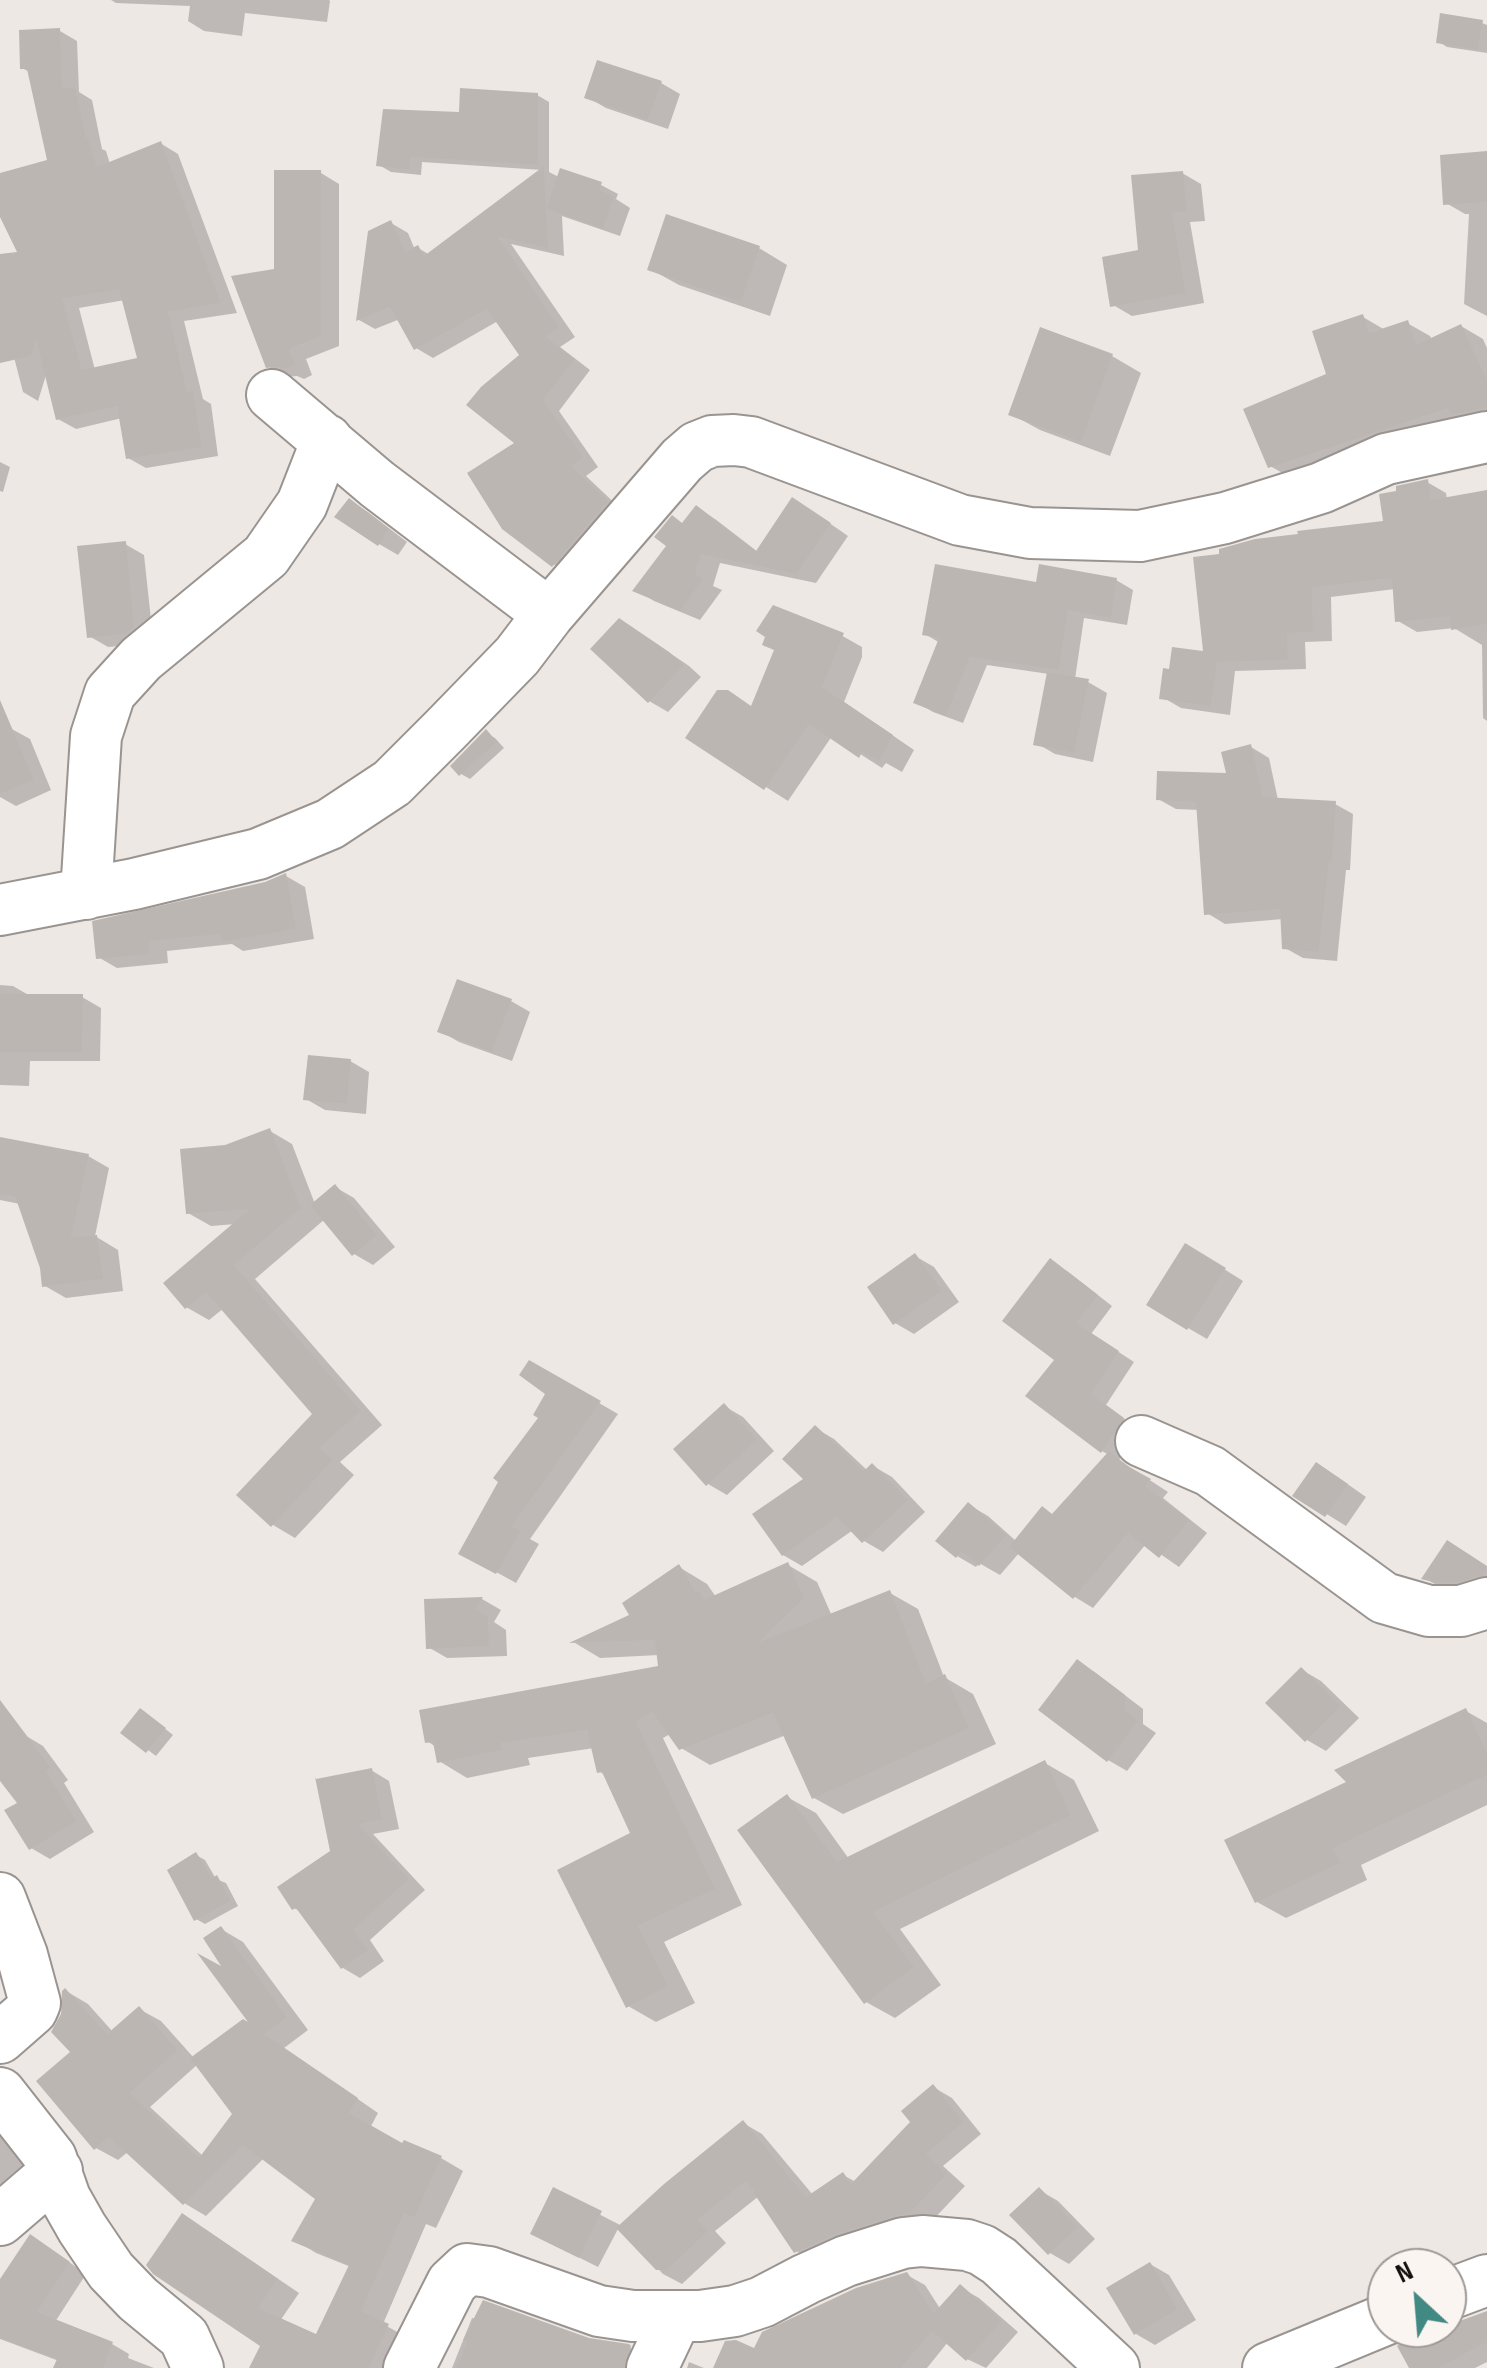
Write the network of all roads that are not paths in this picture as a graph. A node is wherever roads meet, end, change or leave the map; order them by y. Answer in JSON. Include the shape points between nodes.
{"nodes":[{"id":1,"x":272,"y":395,"type":"dead end"},
{"id":2,"x":1487,"y":437,"type":"edge"},
{"id":3,"x":327,"y":440,"type":"junction"},
{"id":4,"x":548,"y":614,"type":"junction"},
{"id":5,"x":86,"y":894,"type":"junction"},
{"id":6,"x":0,"y":910,"type":"edge"},
{"id":7,"x":1141,"y":1441,"type":"dead end"},
{"id":8,"x":1487,"y":1604,"type":"edge"},
{"id":9,"x":0,"y":1898,"type":"edge"},
{"id":10,"x":0,"y":2038,"type":"edge"},
{"id":11,"x":0,"y":2093,"type":"edge"},
{"id":12,"x":57,"y":2171,"type":"junction"},
{"id":13,"x":0,"y":2220,"type":"edge"},
{"id":14,"x":676,"y":2317,"type":"junction"},
{"id":15,"x":1367,"y":2327,"type":"edge"},
{"id":16,"x":198,"y":2368,"type":"edge"},
{"id":17,"x":409,"y":2368,"type":"edge"},
{"id":18,"x":652,"y":2368,"type":"edge"},
{"id":19,"x":1114,"y":2368,"type":"edge"},
{"id":20,"x":1268,"y":2368,"type":"edge"}],
"edges":[{"from":1,"to":3,"type":"street"},
{"from":2,"to":4,"type":"street","via":[[1386,459],[1226,518],[1140,536],[1030,534],[960,520],[751,442],[712,442],[682,460]]},
{"from":3,"to":4,"type":"street"},
{"from":3,"to":5,"type":"street","via":[[302,504],[266,556],[110,693],[96,736]]},
{"from":4,"to":5,"type":"street","via":[[392,783],[330,824],[258,854]]},
{"from":5,"to":6,"type":"street"},
{"from":7,"to":8,"type":"street","via":[[1210,1472],[1384,1598],[1429,1611]]},
{"from":9,"to":10,"type":"street","via":[[35,2003]]},
{"from":11,"to":12,"type":"street"},
{"from":12,"to":13,"type":"street"},
{"from":12,"to":16,"type":"street","via":[[94,2248],[138,2299],[184,2336]]},
{"from":14,"to":17,"type":"street","via":[[599,2311],[472,2268],[452,2283]]},
{"from":14,"to":18,"type":"street"},
{"from":14,"to":19,"type":"street","via":[[736,2311],[903,2243],[968,2245],[999,2261]]},
{"from":15,"to":20,"type":"street"}]}
